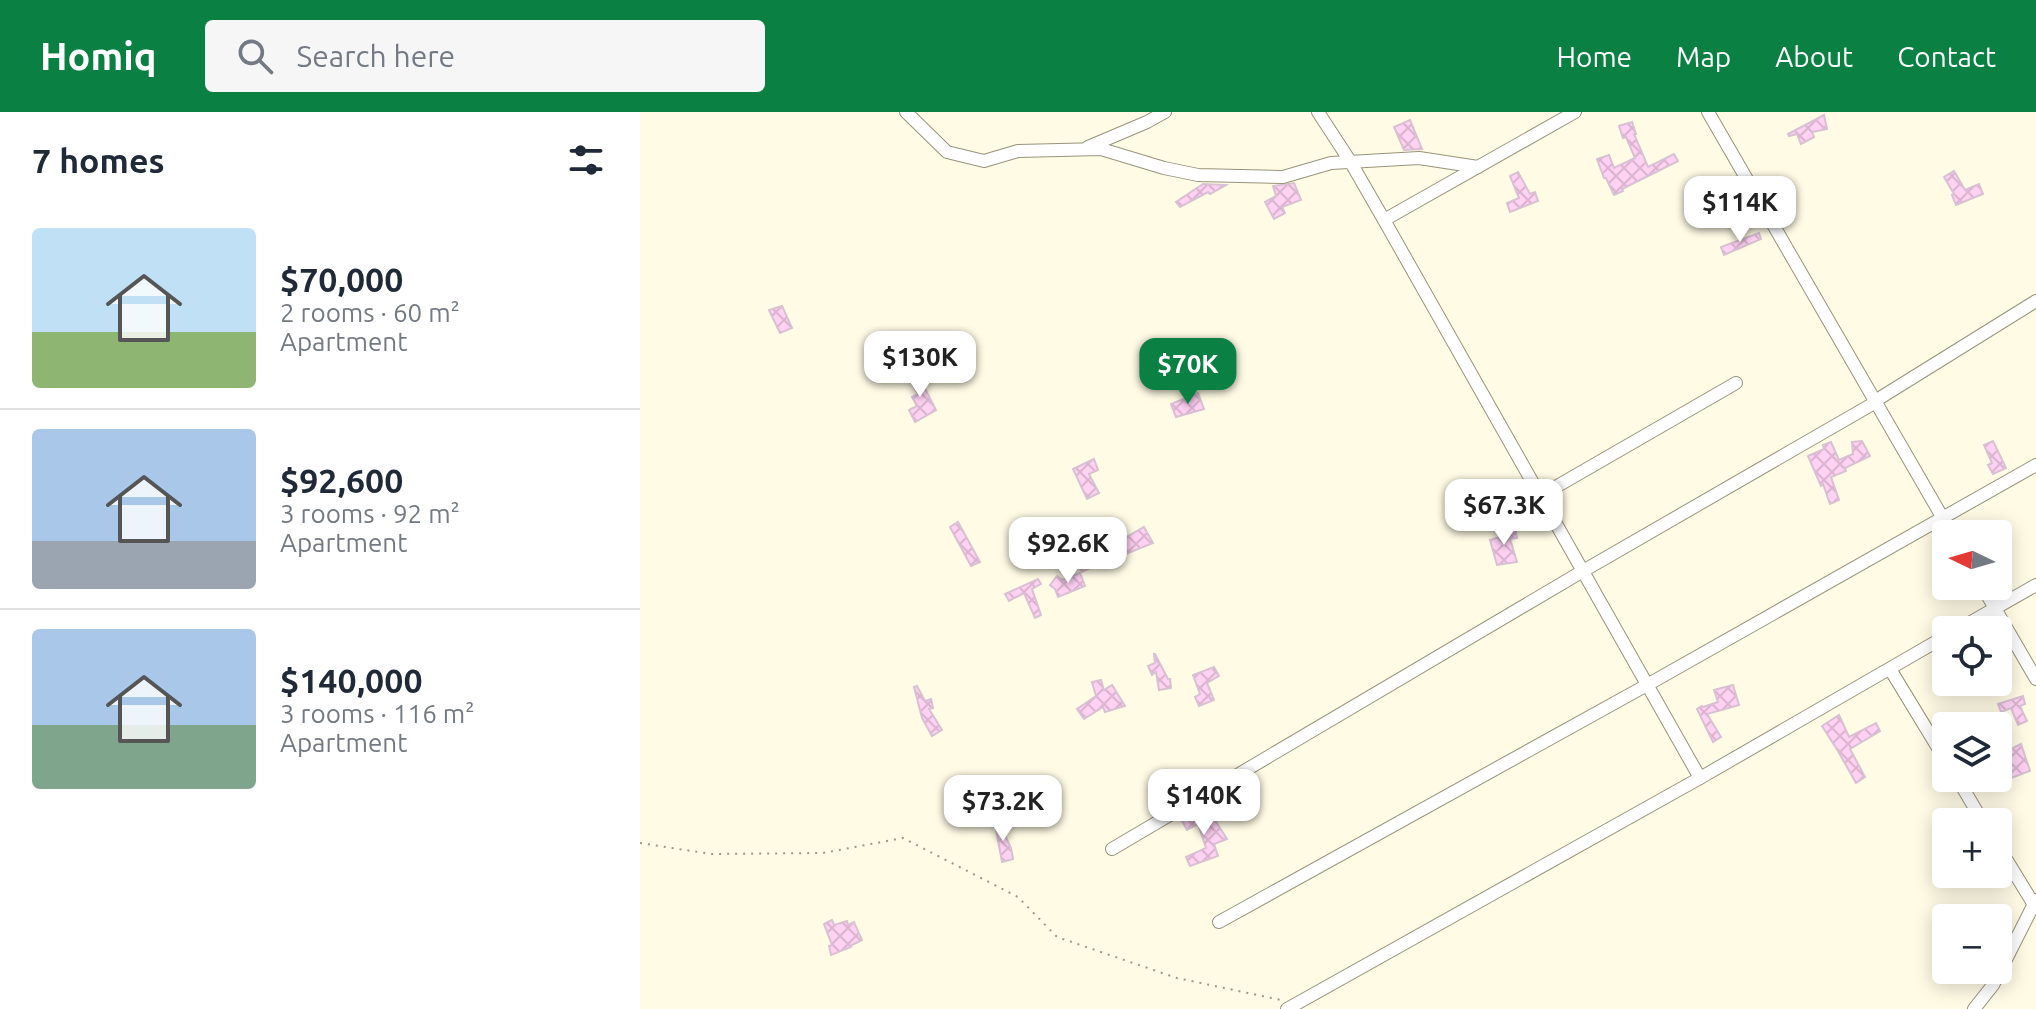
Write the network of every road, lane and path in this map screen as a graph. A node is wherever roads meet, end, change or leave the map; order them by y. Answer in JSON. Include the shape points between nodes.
{"nodes":[{"id":1,"x":906,"y":112,"type":"edge"},
{"id":2,"x":1165,"y":112,"type":"edge"},
{"id":3,"x":1318,"y":112,"type":"edge"},
{"id":4,"x":1575,"y":112,"type":"edge"},
{"id":5,"x":1708,"y":112,"type":"edge"},
{"id":6,"x":1082,"y":150,"type":"junction"},
{"id":7,"x":1350,"y":161,"type":"junction"},
{"id":8,"x":1478,"y":167,"type":"junction"},
{"id":9,"x":1384,"y":220,"type":"junction"},
{"id":10,"x":2036,"y":301,"type":"edge"},
{"id":11,"x":1736,"y":383,"type":"dead end"},
{"id":12,"x":1875,"y":401,"type":"junction"},
{"id":13,"x":2036,"y":465,"type":"edge"},
{"id":14,"x":1540,"y":496,"type":"junction"},
{"id":15,"x":1943,"y":518,"type":"junction"},
{"id":16,"x":1583,"y":571,"type":"junction"},
{"id":17,"x":2036,"y":585,"type":"edge"},
{"id":18,"x":1990,"y":600,"type":"edge"},
{"id":19,"x":1995,"y":608,"type":"junction"},
{"id":20,"x":1981,"y":616,"type":"edge"},
{"id":21,"x":1932,"y":644,"type":"edge"},
{"id":22,"x":1890,"y":669,"type":"junction"},
{"id":23,"x":2036,"y":679,"type":"edge"},
{"id":24,"x":1647,"y":685,"type":"junction"},
{"id":25,"x":1932,"y":738,"type":"edge"},
{"id":26,"x":1700,"y":778,"type":"junction"},
{"id":27,"x":640,"y":843,"type":"edge"},
{"id":28,"x":1112,"y":849,"type":"dead end"},
{"id":29,"x":2012,"y":868,"type":"edge"},
{"id":30,"x":2035,"y":905,"type":"edge"},
{"id":31,"x":1219,"y":922,"type":"dead end"},
{"id":32,"x":1293,"y":1006,"type":"edge"},
{"id":33,"x":1974,"y":1009,"type":"edge"}],
"edges":[{"from":1,"to":6,"type":"street","via":[[947,152],[984,161],[1018,151]]},
{"from":2,"to":6,"type":"street"},
{"from":3,"to":7,"type":"street"},
{"from":4,"to":8,"type":"street"},
{"from":5,"to":12,"type":"street"},
{"from":6,"to":7,"type":"street","via":[[1101,149],[1198,175],[1283,177]]},
{"from":7,"to":8,"type":"street","via":[[1419,158]]},
{"from":7,"to":9,"type":"street"},
{"from":8,"to":9,"type":"street"},
{"from":9,"to":14,"type":"street"},
{"from":10,"to":12,"type":"street"},
{"from":11,"to":14,"type":"street"},
{"from":12,"to":15,"type":"street"},
{"from":12,"to":16,"type":"street"},
{"from":13,"to":15,"type":"street"},
{"from":14,"to":16,"type":"street"},
{"from":15,"to":24,"type":"street"},
{"from":16,"to":24,"type":"street"},
{"from":16,"to":28,"type":"street"},
{"from":17,"to":19,"type":"street"},
{"from":18,"to":19,"type":"street"},
{"from":19,"to":20,"type":"street"},
{"from":19,"to":23,"type":"street"},
{"from":21,"to":22,"type":"street"},
{"from":22,"to":25,"type":"street"},
{"from":22,"to":26,"type":"street"},
{"from":24,"to":26,"type":"street"},
{"from":24,"to":31,"type":"street"},
{"from":26,"to":32,"type":"street"},
{"from":27,"to":32,"type":"path","via":[[711,854],[823,853],[903,838],[1018,897],[1057,937],[1177,978]]},
{"from":29,"to":30,"type":"street"},
{"from":30,"to":33,"type":"street","via":[[1993,985]]}]}
